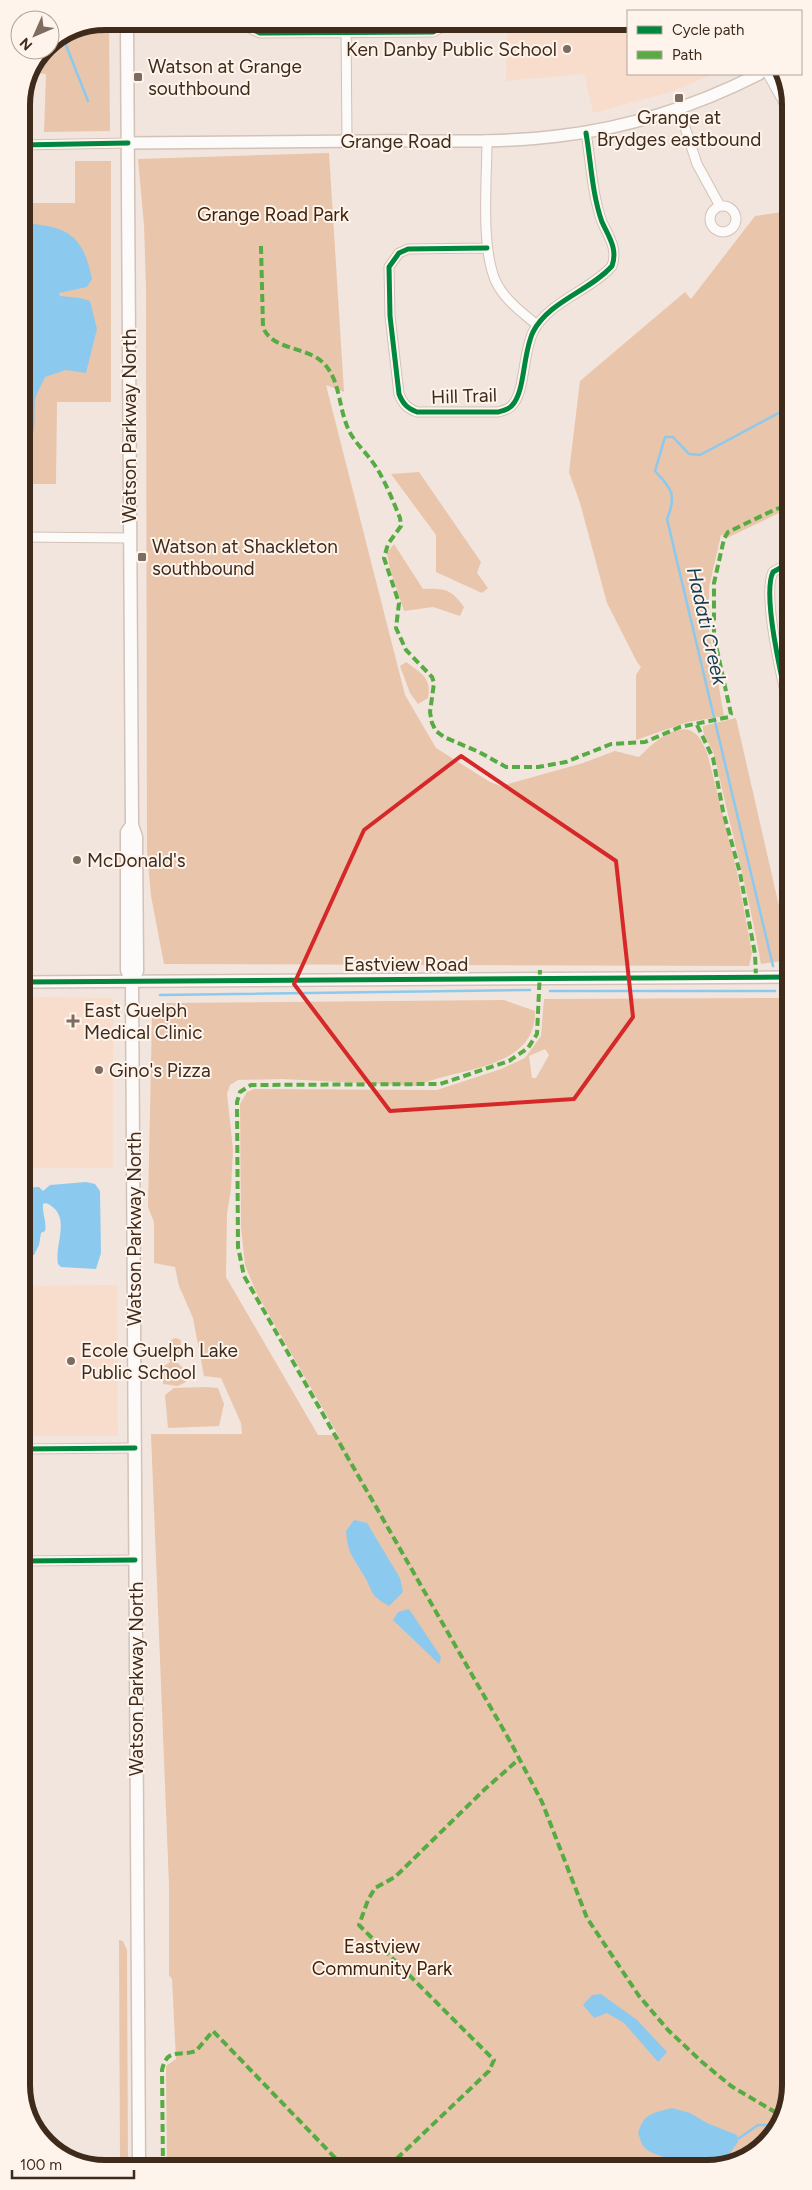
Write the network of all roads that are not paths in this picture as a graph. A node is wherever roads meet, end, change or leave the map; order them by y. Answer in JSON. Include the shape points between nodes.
{"nodes":[{"id":1,"x":127,"y":30,"type":"edge"},
{"id":2,"x":254,"y":30,"type":"edge"},
{"id":3,"x":324,"y":30,"type":"edge"},
{"id":4,"x":346,"y":30,"type":"edge"},
{"id":5,"x":375,"y":30,"type":"edge"},
{"id":6,"x":437,"y":30,"type":"edge"},
{"id":7,"x":757,"y":75,"type":"edge"},
{"id":8,"x":769,"y":75,"type":"edge"},
{"id":9,"x":781,"y":98,"type":"edge"},
{"id":10,"x":679,"y":109,"type":"junction"},
{"id":11,"x":586,"y":133,"type":"junction"},
{"id":12,"x":487,"y":140,"type":"junction"},
{"id":13,"x":347,"y":141,"type":"junction"},
{"id":14,"x":128,"y":143,"type":"junction"},
{"id":15,"x":30,"y":145,"type":"edge"},
{"id":16,"x":720,"y":206,"type":"dead end"},
{"id":17,"x":487,"y":248,"type":"junction"},
{"id":18,"x":537,"y":325,"type":"junction"},
{"id":19,"x":30,"y":537,"type":"edge"},
{"id":20,"x":130,"y":538,"type":"junction"},
{"id":21,"x":782,"y":566,"type":"edge"},
{"id":22,"x":782,"y":676,"type":"edge"},
{"id":23,"x":782,"y":977,"type":"edge"},
{"id":24,"x":132,"y":980,"type":"junction"},
{"id":25,"x":30,"y":982,"type":"edge"},
{"id":26,"x":135,"y":1448,"type":"junction"},
{"id":27,"x":30,"y":1449,"type":"edge"},
{"id":28,"x":136,"y":1560,"type":"junction"},
{"id":29,"x":30,"y":1561,"type":"edge"},
{"id":30,"x":139,"y":2160,"type":"edge"}],
"edges":[{"from":1,"to":14,"type":"main road","name":"Watson Parkway North"},
{"from":2,"to":3,"type":"street","via":[[260,33]]},
{"from":4,"to":13,"type":"street"},
{"from":5,"to":6,"type":"street"},
{"from":7,"to":10,"type":"street","name":"Grange Road"},
{"from":8,"to":9,"type":"street"},
{"from":10,"to":11,"type":"street","name":"Grange Road"},
{"from":10,"to":16,"type":"street","via":[[697,164]]},
{"from":11,"to":12,"type":"street","name":"Grange Road"},
{"from":11,"to":18,"type":"street","name":"Hill Trail","via":[[598,207],[615,249],[615,258],[607,272],[559,305]]},
{"from":12,"to":13,"type":"street","name":"Grange Road"},
{"from":12,"to":17,"type":"street"},
{"from":13,"to":14,"type":"street","name":"Grange Road"},
{"from":14,"to":15,"type":"street","name":"Grange Road"},
{"from":14,"to":20,"type":"main road","name":"Watson Parkway North"},
{"from":17,"to":18,"type":"street","via":[[497,285],[512,304]]},
{"from":17,"to":18,"type":"street","name":"Hill Trail","via":[[408,249],[393,259],[389,267],[390,316],[402,402],[418,412],[498,412],[508,409],[518,395],[527,347]]},
{"from":19,"to":20,"type":"street"},
{"from":20,"to":24,"type":"main road","name":"Watson Parkway North","via":[[132,825],[136,837],[137,971]]},
{"from":21,"to":22,"type":"street","via":[[772,572],[768,587]]},
{"from":23,"to":24,"type":"street","name":"Eastview Road"},
{"from":24,"to":25,"type":"street","name":"Eastview Road"},
{"from":24,"to":26,"type":"main road","name":"Watson Parkway North"},
{"from":26,"to":27,"type":"street"},
{"from":26,"to":28,"type":"main road","name":"Watson Parkway North"},
{"from":28,"to":29,"type":"street"},
{"from":28,"to":30,"type":"main road","name":"Watson Parkway North"}]}
